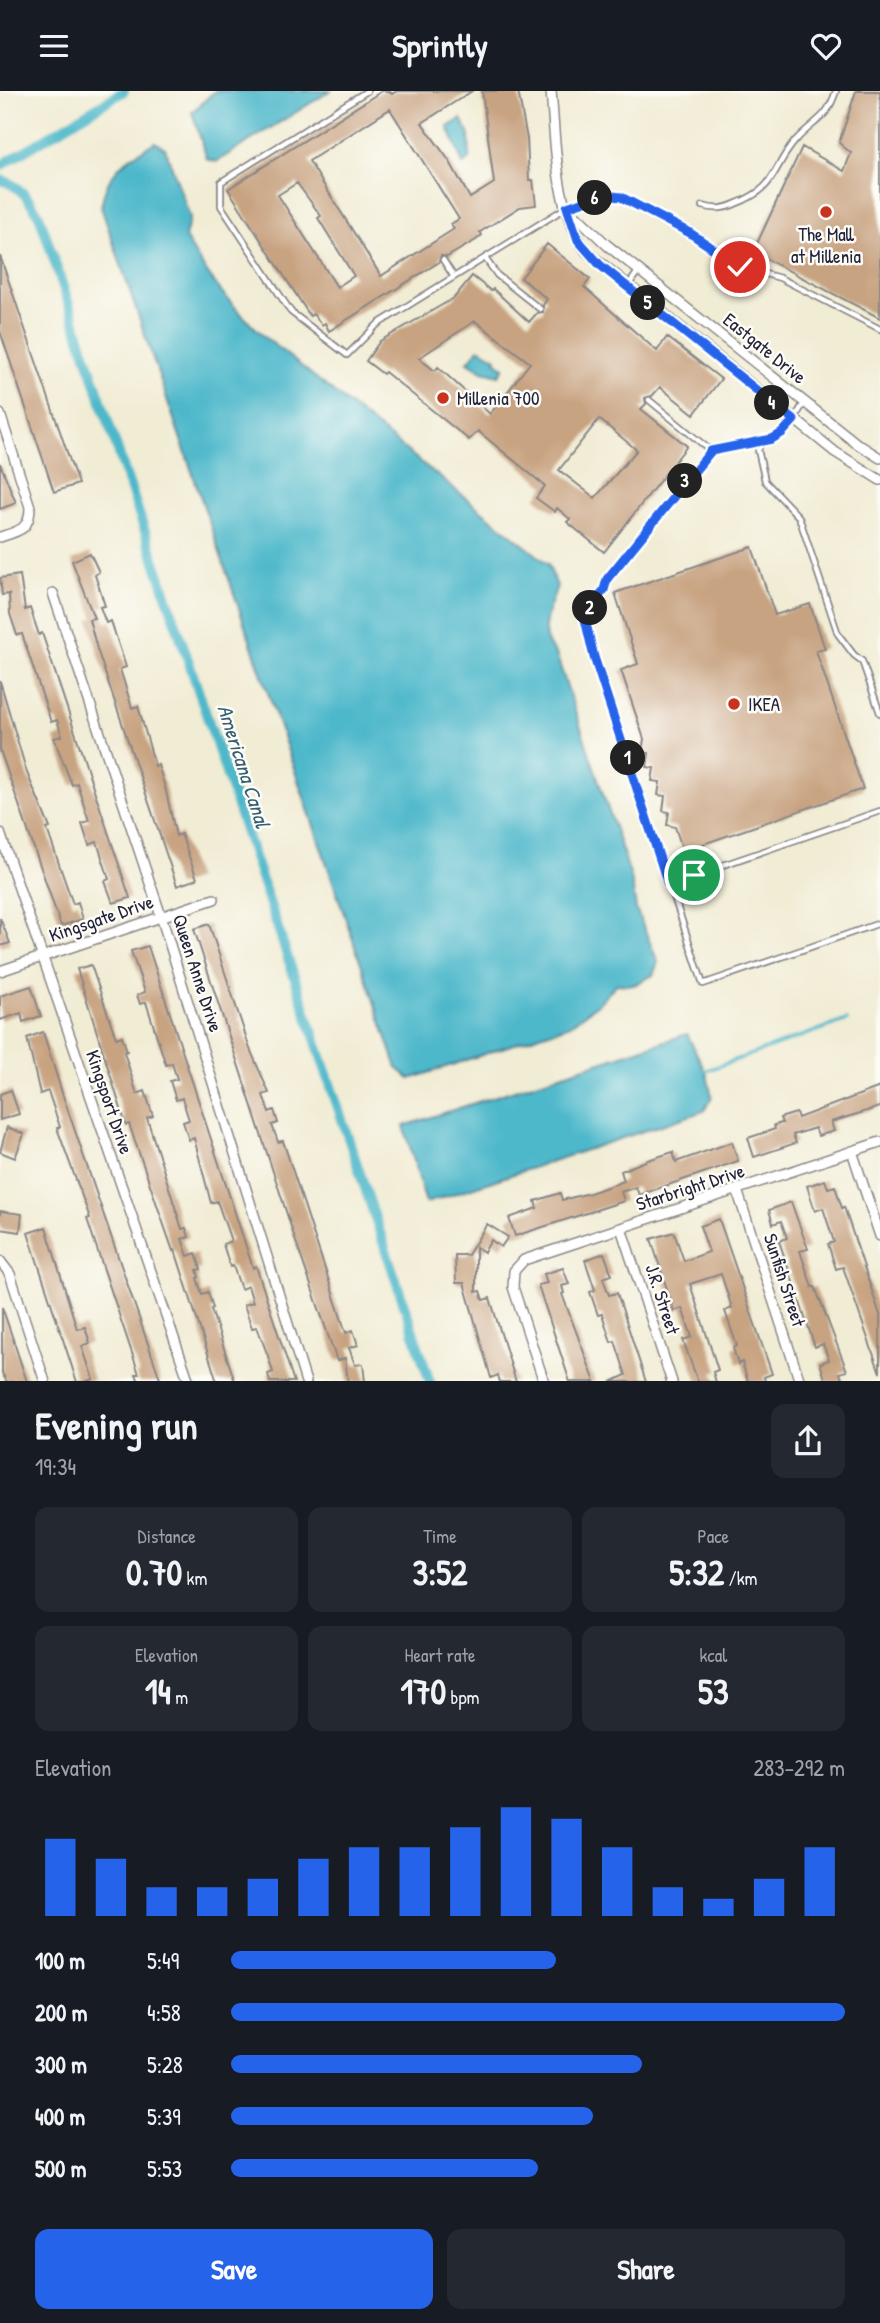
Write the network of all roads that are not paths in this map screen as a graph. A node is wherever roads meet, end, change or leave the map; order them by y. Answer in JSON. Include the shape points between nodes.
{"nodes":[{"id":1,"x":368,"y":91,"type":"edge"},
{"id":2,"x":551,"y":91,"type":"edge"},
{"id":3,"x":836,"y":91,"type":"edge"},
{"id":4,"x":703,"y":206,"type":"dead end"},
{"id":5,"x":567,"y":207,"type":"junction"},
{"id":6,"x":485,"y":258,"type":"junction"},
{"id":7,"x":443,"y":260,"type":"dead end"},
{"id":8,"x":639,"y":269,"type":"junction"},
{"id":9,"x":454,"y":277,"type":"junction"},
{"id":10,"x":628,"y":287,"type":"junction"},
{"id":11,"x":540,"y":309,"type":"dead end"},
{"id":12,"x":880,"y":329,"type":"edge"},
{"id":13,"x":649,"y":400,"type":"dead end"},
{"id":14,"x":805,"y":402,"type":"junction"},
{"id":15,"x":0,"y":414,"type":"edge"},
{"id":16,"x":794,"y":420,"type":"junction"},
{"id":17,"x":762,"y":441,"type":"junction"},
{"id":18,"x":711,"y":451,"type":"junction"},
{"id":19,"x":880,"y":458,"type":"edge"},
{"id":20,"x":880,"y":480,"type":"edge"},
{"id":21,"x":0,"y":537,"type":"edge"},
{"id":22,"x":53,"y":593,"type":"dead end"},
{"id":23,"x":880,"y":713,"type":"edge"},
{"id":24,"x":880,"y":811,"type":"edge"},
{"id":25,"x":0,"y":833,"type":"edge"},
{"id":26,"x":668,"y":884,"type":"junction"},
{"id":27,"x":214,"y":899,"type":"dead end"},
{"id":28,"x":162,"y":916,"type":"junction"},
{"id":29,"x":880,"y":923,"type":"edge"},
{"id":30,"x":42,"y":957,"type":"junction"},
{"id":31,"x":0,"y":971,"type":"edge"},
{"id":32,"x":880,"y":1142,"type":"edge"},
{"id":33,"x":852,"y":1151,"type":"junction"},
{"id":34,"x":737,"y":1190,"type":"junction"},
{"id":35,"x":621,"y":1228,"type":"junction"},
{"id":36,"x":880,"y":1236,"type":"edge"},
{"id":37,"x":0,"y":1261,"type":"edge"},
{"id":38,"x":45,"y":1381,"type":"edge"},
{"id":39,"x":189,"y":1381,"type":"edge"},
{"id":40,"x":306,"y":1381,"type":"edge"},
{"id":41,"x":544,"y":1381,"type":"edge"},
{"id":42,"x":672,"y":1381,"type":"edge"},
{"id":43,"x":800,"y":1381,"type":"edge"}],
"edges":[{"from":1,"to":9,"type":"lane","via":[[221,182],[221,206],[291,312],[347,355],[378,324]]},
{"from":2,"to":5,"type":"street","name":"Eastgate Drive","via":[[560,185]]},
{"from":3,"to":4,"type":"lane","via":[[827,114],[793,143],[761,193],[720,209]]},
{"from":5,"to":6,"type":"lane"},
{"from":5,"to":8,"type":"street","name":"Eastgate Drive"},
{"from":5,"to":10,"type":"street","name":"Eastgate Drive","via":[[586,251]]},
{"from":5,"to":12,"type":"lane","via":[[603,195],[621,197],[690,233],[735,265],[780,278]]},
{"from":6,"to":9,"type":"lane"},
{"from":6,"to":11,"type":"lane","via":[[497,275]]},
{"from":7,"to":9,"type":"lane"},
{"from":8,"to":10,"type":"lane"},
{"from":8,"to":14,"type":"street","name":"Eastgate Drive"},
{"from":10,"to":16,"type":"street","name":"Eastgate Drive"},
{"from":13,"to":18,"type":"lane"},
{"from":14,"to":16,"type":"lane"},
{"from":14,"to":19,"type":"street","name":"Eastgate Drive"},
{"from":15,"to":21,"type":"street","via":[[30,507],[30,521],[23,530]]},
{"from":16,"to":17,"type":"lane","via":[[782,433]]},
{"from":16,"to":20,"type":"street","name":"Eastgate Drive","via":[[851,465]]},
{"from":17,"to":18,"type":"lane"},
{"from":17,"to":23,"type":"lane","via":[[760,464],[771,490],[799,517],[838,634],[862,661]]},
{"from":18,"to":26,"type":"lane","via":[[607,579],[584,615]]},
{"from":22,"to":28,"type":"street","name":"Queen Anne Drive"},
{"from":24,"to":26,"type":"lane"},
{"from":25,"to":30,"type":"street","name":"Kingsport Drive"},
{"from":26,"to":29,"type":"lane","via":[[703,984]]},
{"from":27,"to":28,"type":"street","name":"Kingsgate Drive"},
{"from":28,"to":30,"type":"street","name":"Kingsgate Drive"},
{"from":28,"to":40,"type":"street","name":"Queen Anne Drive"},
{"from":30,"to":31,"type":"street","name":"Kingsgate Drive"},
{"from":30,"to":39,"type":"street","name":"Kingsport Drive"},
{"from":32,"to":33,"type":"street","name":"Starbright Drive"},
{"from":33,"to":34,"type":"street","name":"Starbright Drive"},
{"from":33,"to":36,"type":"street"},
{"from":34,"to":35,"type":"street","name":"Starbright Drive"},
{"from":34,"to":43,"type":"street","name":"Sunfish Street"},
{"from":35,"to":41,"type":"street","name":"Starbright Drive","via":[[528,1258],[514,1271],[513,1287]]},
{"from":35,"to":42,"type":"street","name":"J.R. Street"},
{"from":37,"to":38,"type":"street","via":[[10,1274]]}]}
